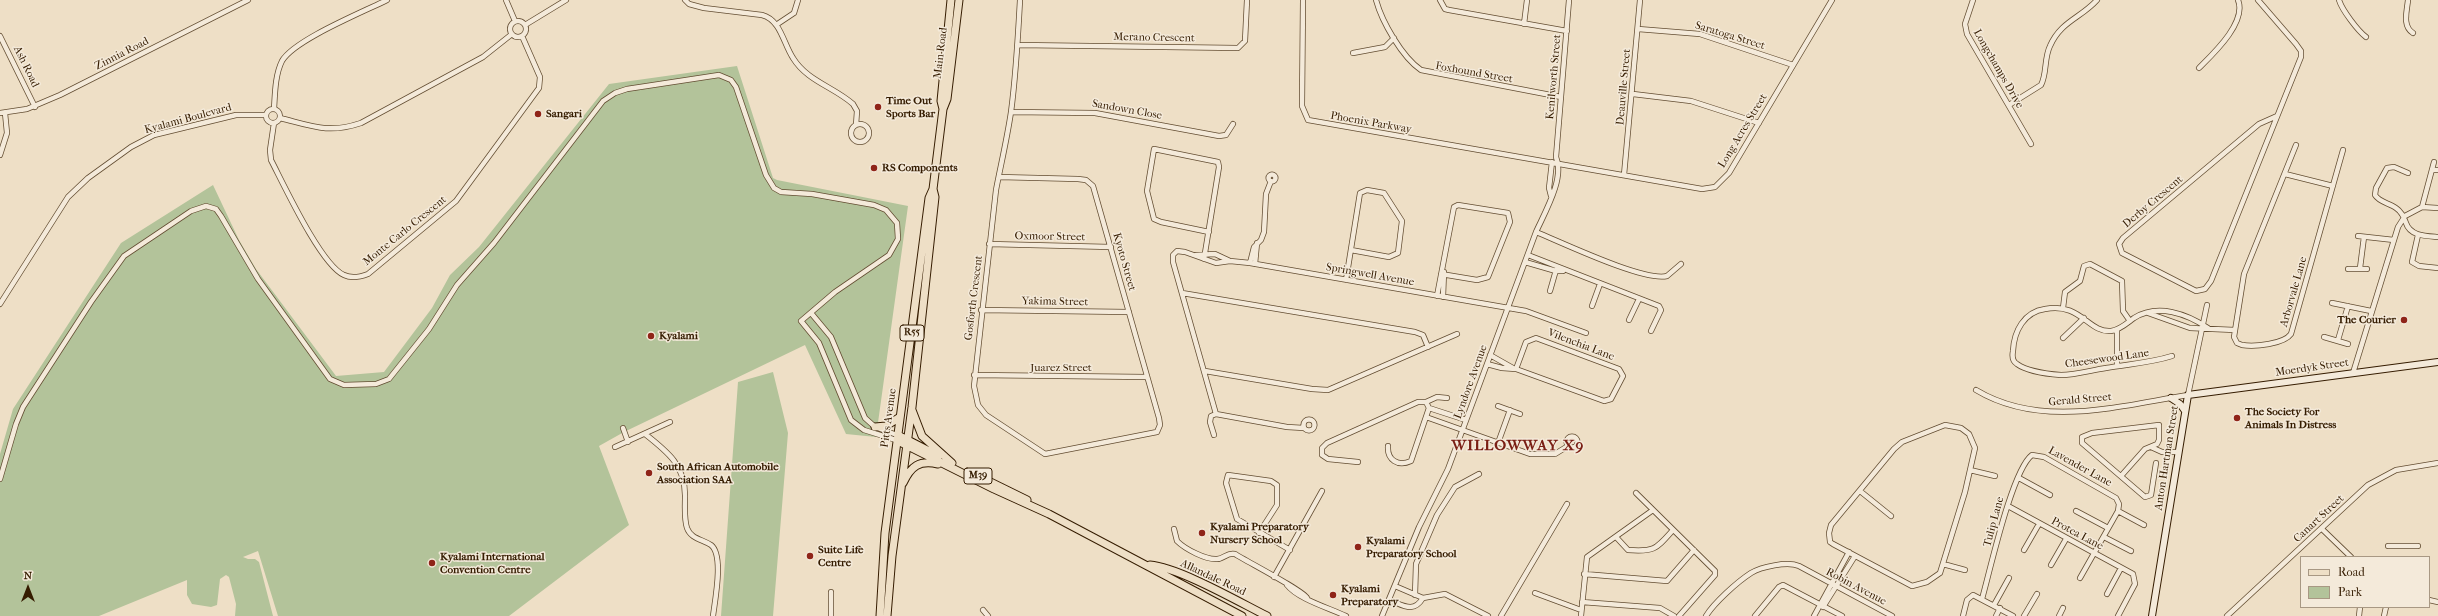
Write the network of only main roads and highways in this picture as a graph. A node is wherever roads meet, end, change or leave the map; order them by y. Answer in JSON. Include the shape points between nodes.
{"nodes":[{"id":1,"x":951,"y":0,"type":"edge"},
{"id":2,"x":959,"y":0,"type":"edge"},
{"id":3,"x":943,"y":109,"type":"junction"},
{"id":4,"x":929,"y":225,"type":"junction"},
{"id":5,"x":912,"y":407,"type":"junction"},
{"id":6,"x":900,"y":417,"type":"junction"},
{"id":7,"x":875,"y":427,"type":"road end"},
{"id":8,"x":897,"y":438,"type":"junction"},
{"id":9,"x":906,"y":442,"type":"junction"},
{"id":10,"x":951,"y":465,"type":"junction"},
{"id":11,"x":900,"y":488,"type":"junction"},
{"id":12,"x":1150,"y":565,"type":"junction"},
{"id":13,"x":880,"y":616,"type":"edge"},
{"id":14,"x":887,"y":616,"type":"edge"},
{"id":15,"x":1242,"y":616,"type":"edge"},
{"id":16,"x":1266,"y":616,"type":"edge"}],
"edges":[{"from":1,"to":3,"type":"main road","name":"Main Road","number":"R55","via":[[941,101]]},
{"from":2,"to":3,"type":"main road","name":"Main Road","number":"R55","via":[[947,99]]},
{"from":3,"to":4,"type":"main road","name":"Main Road","number":"R55","via":[[933,189],[935,197]]},
{"from":4,"to":5,"type":"main road","name":"Pitts Avenue","number":"R55"},
{"from":4,"to":6,"type":"main road","name":"Pitts Avenue","number":"R55"},
{"from":5,"to":9,"type":"main road","name":"Pitts Avenue","number":"R55"},
{"from":5,"to":10,"type":"main road","via":[[922,436]]},
{"from":6,"to":7,"type":"main road","via":[[886,426]]},
{"from":6,"to":8,"type":"main road","name":"Pitts Avenue","number":"R55"},
{"from":8,"to":9,"type":"main road","name":"Allandale Road","number":"M39"},
{"from":8,"to":13,"type":"main road","name":"Pitts Avenue","number":"R55","via":[[883,550]]},
{"from":9,"to":10,"type":"main road","name":"Allandale Road","number":"M39"},
{"from":9,"to":11,"type":"main road","name":"Pitts Avenue","number":"R55"},
{"from":10,"to":11,"type":"main road","via":[[918,463],[908,472]]},
{"from":10,"to":12,"type":"main road","name":"Allandale Road","number":"M39"},
{"from":11,"to":14,"type":"main road","name":"Pitts Avenue","number":"R55"},
{"from":12,"to":15,"type":"main road","name":"Allandale Road","number":"M39","via":[[1154,570]]},
{"from":12,"to":16,"type":"main road","name":"Allandale Road","number":"M39","via":[[1159,566],[1202,584]]}]}
